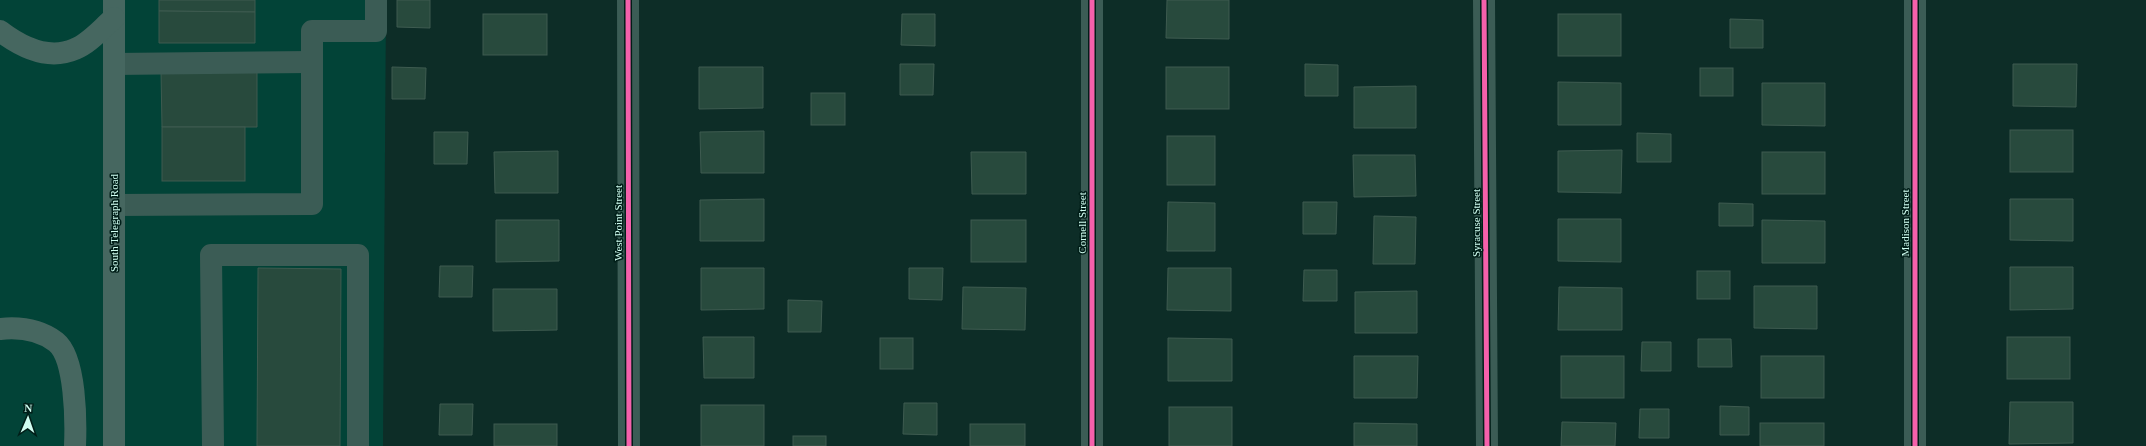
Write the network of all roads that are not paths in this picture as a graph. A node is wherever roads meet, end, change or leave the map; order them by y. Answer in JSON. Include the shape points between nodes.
{"nodes":[{"id":1,"x":376,"y":0,"type":"edge"},
{"id":2,"x":628,"y":0,"type":"edge"},
{"id":3,"x":1092,"y":0,"type":"edge"},
{"id":4,"x":1484,"y":0,"type":"edge"},
{"id":5,"x":1916,"y":0,"type":"edge"},
{"id":6,"x":114,"y":9,"type":"edge"},
{"id":7,"x":0,"y":31,"type":"edge"},
{"id":8,"x":312,"y":62,"type":"junction"},
{"id":9,"x":114,"y":64,"type":"junction"},
{"id":10,"x":114,"y":204,"type":"junction"},
{"id":11,"x":0,"y":329,"type":"edge"},
{"id":12,"x":75,"y":446,"type":"edge"},
{"id":13,"x":114,"y":446,"type":"edge"},
{"id":14,"x":213,"y":446,"type":"edge"},
{"id":15,"x":358,"y":446,"type":"edge"},
{"id":16,"x":629,"y":446,"type":"edge"},
{"id":17,"x":1092,"y":446,"type":"edge"},
{"id":18,"x":1487,"y":446,"type":"edge"},
{"id":19,"x":1916,"y":446,"type":"edge"}],
"edges":[{"from":1,"to":8,"type":"street","via":[[376,31],[312,32]]},
{"from":2,"to":16,"type":"street","name":"West Point Street"},
{"from":3,"to":17,"type":"street","name":"Cornell Street"},
{"from":4,"to":18,"type":"street","name":"Syracuse Street"},
{"from":5,"to":19,"type":"street","name":"Madison Street"},
{"from":6,"to":7,"type":"main road","via":[[90,40],[75,50],[50,55],[18,45]]},
{"from":6,"to":9,"type":"main road","name":"South Telegraph Road"},
{"from":8,"to":9,"type":"street"},
{"from":8,"to":10,"type":"street","via":[[312,204]]},
{"from":9,"to":10,"type":"main road","name":"South Telegraph Road"},
{"from":10,"to":13,"type":"main road","name":"South Telegraph Road"},
{"from":11,"to":12,"type":"main road","via":[[14,328],[35,332],[57,343],[68,364],[74,387]]},
{"from":14,"to":15,"type":"street","via":[[211,255],[358,255]]}]}
